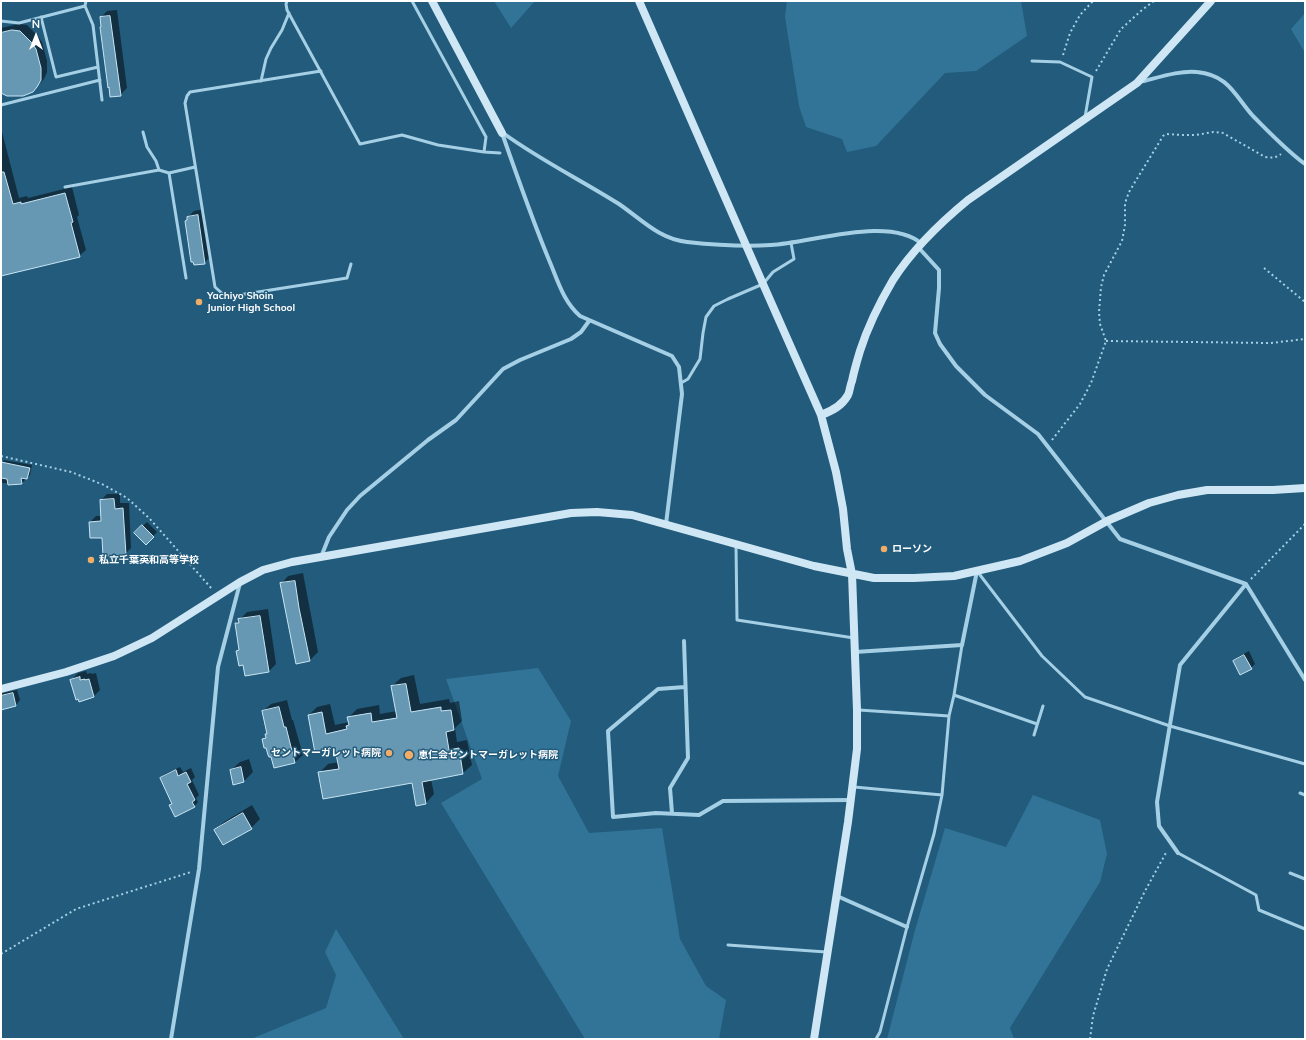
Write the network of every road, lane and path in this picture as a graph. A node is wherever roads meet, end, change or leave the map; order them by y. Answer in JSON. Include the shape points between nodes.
{"nodes":[{"id":1,"x":86,"y":1,"type":"edge"},
{"id":2,"x":287,"y":1,"type":"edge"},
{"id":3,"x":412,"y":1,"type":"edge"},
{"id":4,"x":432,"y":1,"type":"edge"},
{"id":5,"x":639,"y":1,"type":"edge"},
{"id":6,"x":1093,"y":1,"type":"edge"},
{"id":7,"x":1154,"y":1,"type":"edge"},
{"id":8,"x":1211,"y":1,"type":"edge"},
{"id":9,"x":85,"y":6,"type":"junction"},
{"id":10,"x":289,"y":13,"type":"junction"},
{"id":11,"x":41,"y":17,"type":"junction"},
{"id":12,"x":1,"y":22,"type":"edge"},
{"id":13,"x":1032,"y":61,"type":"dead end"},
{"id":14,"x":1060,"y":62,"type":"junction"},
{"id":15,"x":98,"y":67,"type":"junction"},
{"id":16,"x":321,"y":72,"type":"junction"},
{"id":17,"x":1092,"y":77,"type":"junction"},
{"id":18,"x":100,"y":80,"type":"junction"},
{"id":19,"x":261,"y":81,"type":"junction"},
{"id":20,"x":1138,"y":83,"type":"junction"},
{"id":21,"x":102,"y":100,"type":"dead end"},
{"id":22,"x":1,"y":104,"type":"edge"},
{"id":23,"x":1084,"y":120,"type":"junction"},
{"id":24,"x":143,"y":132,"type":"dead end"},
{"id":25,"x":502,"y":133,"type":"junction"},
{"id":26,"x":1286,"y":150,"type":"junction"},
{"id":27,"x":484,"y":152,"type":"junction"},
{"id":28,"x":500,"y":152,"type":"dead end"},
{"id":29,"x":1305,"y":164,"type":"edge"},
{"id":30,"x":196,"y":167,"type":"junction"},
{"id":31,"x":159,"y":170,"type":"junction"},
{"id":32,"x":169,"y":173,"type":"junction"},
{"id":33,"x":65,"y":187,"type":"dead end"},
{"id":34,"x":791,"y":243,"type":"junction"},
{"id":35,"x":746,"y":246,"type":"junction"},
{"id":36,"x":920,"y":246,"type":"junction"},
{"id":37,"x":351,"y":264,"type":"dead end"},
{"id":38,"x":1264,"y":268,"type":"dead end"},
{"id":39,"x":186,"y":278,"type":"dead end"},
{"id":40,"x":763,"y":284,"type":"junction"},
{"id":41,"x":1305,"y":302,"type":"edge"},
{"id":42,"x":589,"y":321,"type":"junction"},
{"id":43,"x":1305,"y":339,"type":"edge"},
{"id":44,"x":1106,"y":341,"type":"junction"},
{"id":45,"x":682,"y":383,"type":"junction"},
{"id":46,"x":821,"y":415,"type":"junction"},
{"id":47,"x":1048,"y":446,"type":"junction"},
{"id":48,"x":1,"y":456,"type":"edge"},
{"id":49,"x":1305,"y":488,"type":"edge"},
{"id":50,"x":1107,"y":521,"type":"junction"},
{"id":51,"x":666,"y":524,"type":"junction"},
{"id":52,"x":1305,"y":524,"type":"edge"},
{"id":53,"x":736,"y":544,"type":"junction"},
{"id":54,"x":321,"y":557,"type":"junction"},
{"id":55,"x":977,"y":571,"type":"junction"},
{"id":56,"x":852,"y":574,"type":"junction"},
{"id":57,"x":240,"y":582,"type":"junction"},
{"id":58,"x":1246,"y":584,"type":"junction"},
{"id":59,"x":218,"y":596,"type":"junction"},
{"id":60,"x":854,"y":638,"type":"junction"},
{"id":61,"x":684,"y":641,"type":"dead end"},
{"id":62,"x":962,"y":645,"type":"junction"},
{"id":63,"x":854,"y":652,"type":"junction"},
{"id":64,"x":1305,"y":680,"type":"edge"},
{"id":65,"x":685,"y":687,"type":"junction"},
{"id":66,"x":1,"y":689,"type":"edge"},
{"id":67,"x":954,"y":695,"type":"junction"},
{"id":68,"x":1043,"y":706,"type":"dead end"},
{"id":69,"x":857,"y":710,"type":"junction"},
{"id":70,"x":949,"y":716,"type":"junction"},
{"id":71,"x":1037,"y":724,"type":"junction"},
{"id":72,"x":1170,"y":726,"type":"junction"},
{"id":73,"x":1034,"y":735,"type":"dead end"},
{"id":74,"x":1305,"y":764,"type":"edge"},
{"id":75,"x":853,"y":787,"type":"junction"},
{"id":76,"x":1300,"y":793,"type":"dead end"},
{"id":77,"x":942,"y":795,"type":"junction"},
{"id":78,"x":1305,"y":795,"type":"edge"},
{"id":79,"x":851,"y":800,"type":"junction"},
{"id":80,"x":672,"y":813,"type":"junction"},
{"id":81,"x":1171,"y":844,"type":"junction"},
{"id":82,"x":1178,"y":853,"type":"joint"},
{"id":83,"x":199,"y":869,"type":"junction"},
{"id":84,"x":1290,"y":873,"type":"dead end"},
{"id":85,"x":1305,"y":879,"type":"edge"},
{"id":86,"x":837,"y":896,"type":"junction"},
{"id":87,"x":907,"y":927,"type":"junction"},
{"id":88,"x":1305,"y":929,"type":"edge"},
{"id":89,"x":728,"y":945,"type":"dead end"},
{"id":90,"x":828,"y":952,"type":"junction"},
{"id":91,"x":1,"y":954,"type":"edge"},
{"id":92,"x":171,"y":1039,"type":"edge"},
{"id":93,"x":814,"y":1039,"type":"edge"},
{"id":94,"x":876,"y":1039,"type":"edge"},
{"id":95,"x":1090,"y":1039,"type":"edge"}],
"edges":[{"from":1,"to":9,"type":"lane"},
{"from":2,"to":10,"type":"lane"},
{"from":3,"to":27,"type":"lane","via":[[486,137]]},
{"from":4,"to":25,"type":"street"},
{"from":5,"to":35,"type":"street"},
{"from":6,"to":14,"type":"path","via":[[1080,15],[1070,33]]},
{"from":7,"to":17,"type":"path","via":[[1121,30]]},
{"from":8,"to":20,"type":"street"},
{"from":9,"to":11,"type":"lane"},
{"from":9,"to":15,"type":"lane","via":[[93,25]]},
{"from":10,"to":16,"type":"lane"},
{"from":10,"to":19,"type":"lane","via":[[266,59]]},
{"from":11,"to":12,"type":"lane","via":[[19,23]]},
{"from":11,"to":15,"type":"lane","via":[[56,77]]},
{"from":13,"to":14,"type":"lane"},
{"from":14,"to":17,"type":"lane"},
{"from":15,"to":18,"type":"lane"},
{"from":16,"to":19,"type":"lane"},
{"from":16,"to":27,"type":"lane","via":[[360,144],[402,136]]},
{"from":17,"to":23,"type":"lane"},
{"from":18,"to":21,"type":"lane"},
{"from":18,"to":22,"type":"lane"},
{"from":19,"to":30,"type":"lane","via":[[190,92],[185,103]]},
{"from":20,"to":23,"type":"street"},
{"from":20,"to":26,"type":"street","via":[[1178,73],[1206,73],[1218,78],[1234,90],[1252,114]]},
{"from":23,"to":36,"type":"street","via":[[968,200],[944,220]]},
{"from":24,"to":31,"type":"lane"},
{"from":25,"to":35,"type":"street","via":[[620,205],[664,236],[685,242]]},
{"from":25,"to":42,"type":"street","via":[[566,300],[577,314]]},
{"from":26,"to":29,"type":"street"},
{"from":26,"to":44,"type":"path","via":[[1272,158],[1265,157],[1222,133],[1163,136],[1129,192],[1125,203],[1122,241],[1104,275],[1099,312]]},
{"from":27,"to":28,"type":"lane"},
{"from":30,"to":32,"type":"lane"},
{"from":30,"to":37,"type":"lane","via":[[215,287],[226,296],[347,278]]},
{"from":31,"to":32,"type":"lane"},
{"from":31,"to":33,"type":"lane"},
{"from":32,"to":39,"type":"lane"},
{"from":34,"to":35,"type":"street"},
{"from":34,"to":36,"type":"street","via":[[858,231],[896,232],[917,239]]},
{"from":34,"to":40,"type":"lane","via":[[794,259],[773,272]]},
{"from":35,"to":40,"type":"street"},
{"from":36,"to":46,"type":"street","via":[[893,280],[869,325],[848,395],[839,406]]},
{"from":36,"to":47,"type":"street","via":[[939,270],[935,334],[940,344],[956,366],[985,395],[1038,434]]},
{"from":38,"to":41,"type":"path"},
{"from":40,"to":45,"type":"lane","via":[[714,306],[706,317],[700,359],[688,379]]},
{"from":40,"to":46,"type":"street"},
{"from":42,"to":45,"type":"street","via":[[672,356],[679,367]]},
{"from":42,"to":54,"type":"street","via":[[581,332],[570,339],[504,369],[456,420],[360,496],[347,510]]},
{"from":43,"to":44,"type":"path","via":[[1271,343]]},
{"from":44,"to":47,"type":"path","via":[[1091,383],[1080,404]]},
{"from":45,"to":51,"type":"street"},
{"from":46,"to":56,"type":"street","via":[[836,472]]},
{"from":47,"to":50,"type":"street"},
{"from":48,"to":59,"type":"path","via":[[71,472],[104,484],[127,498],[149,518]]},
{"from":49,"to":50,"type":"street","via":[[1207,490],[1178,494]]},
{"from":50,"to":55,"type":"street","via":[[1067,543],[1020,561]]},
{"from":50,"to":58,"type":"street","via":[[1120,539]]},
{"from":51,"to":53,"type":"street"},
{"from":51,"to":54,"type":"street","via":[[632,515],[571,513]]},
{"from":52,"to":58,"type":"path"},
{"from":53,"to":56,"type":"street"},
{"from":53,"to":60,"type":"lane","via":[[737,620]]},
{"from":54,"to":57,"type":"street","via":[[263,570]]},
{"from":55,"to":56,"type":"street","via":[[954,576],[914,578],[874,578]]},
{"from":55,"to":62,"type":"street"},
{"from":55,"to":72,"type":"lane","via":[[1042,656],[1086,696]]},
{"from":56,"to":60,"type":"street"},
{"from":57,"to":59,"type":"street"},
{"from":57,"to":83,"type":"street","via":[[218,667]]},
{"from":58,"to":64,"type":"street"},
{"from":58,"to":72,"type":"street","via":[[1180,665]]},
{"from":59,"to":66,"type":"street","via":[[152,638],[114,656]]},
{"from":60,"to":63,"type":"street"},
{"from":61,"to":65,"type":"street"},
{"from":62,"to":63,"type":"street"},
{"from":62,"to":67,"type":"lane"},
{"from":63,"to":69,"type":"street"},
{"from":65,"to":80,"type":"street","via":[[688,758],[670,788]]},
{"from":65,"to":80,"type":"street","via":[[658,689],[608,731],[613,817],[656,812]]},
{"from":67,"to":70,"type":"lane"},
{"from":67,"to":71,"type":"lane"},
{"from":68,"to":71,"type":"lane"},
{"from":69,"to":70,"type":"lane"},
{"from":69,"to":75,"type":"street"},
{"from":70,"to":77,"type":"lane"},
{"from":71,"to":73,"type":"lane"},
{"from":72,"to":74,"type":"lane"},
{"from":72,"to":81,"type":"street","via":[[1157,802],[1159,826]]},
{"from":75,"to":77,"type":"lane"},
{"from":75,"to":79,"type":"street"},
{"from":76,"to":78,"type":"lane"},
{"from":77,"to":87,"type":"lane","via":[[934,834]]},
{"from":79,"to":80,"type":"street","via":[[723,801],[698,815]]},
{"from":79,"to":86,"type":"street"},
{"from":81,"to":82,"type":"street"},
{"from":81,"to":95,"type":"path","via":[[1106,969],[1093,1016]]},
{"from":82,"to":88,"type":"lane","via":[[1256,895],[1259,910]]},
{"from":83,"to":91,"type":"path","via":[[76,909]]},
{"from":83,"to":92,"type":"street"},
{"from":84,"to":85,"type":"lane"},
{"from":86,"to":87,"type":"street"},
{"from":86,"to":90,"type":"street"},
{"from":87,"to":94,"type":"lane"},
{"from":89,"to":90,"type":"lane"},
{"from":90,"to":93,"type":"street"}]}
